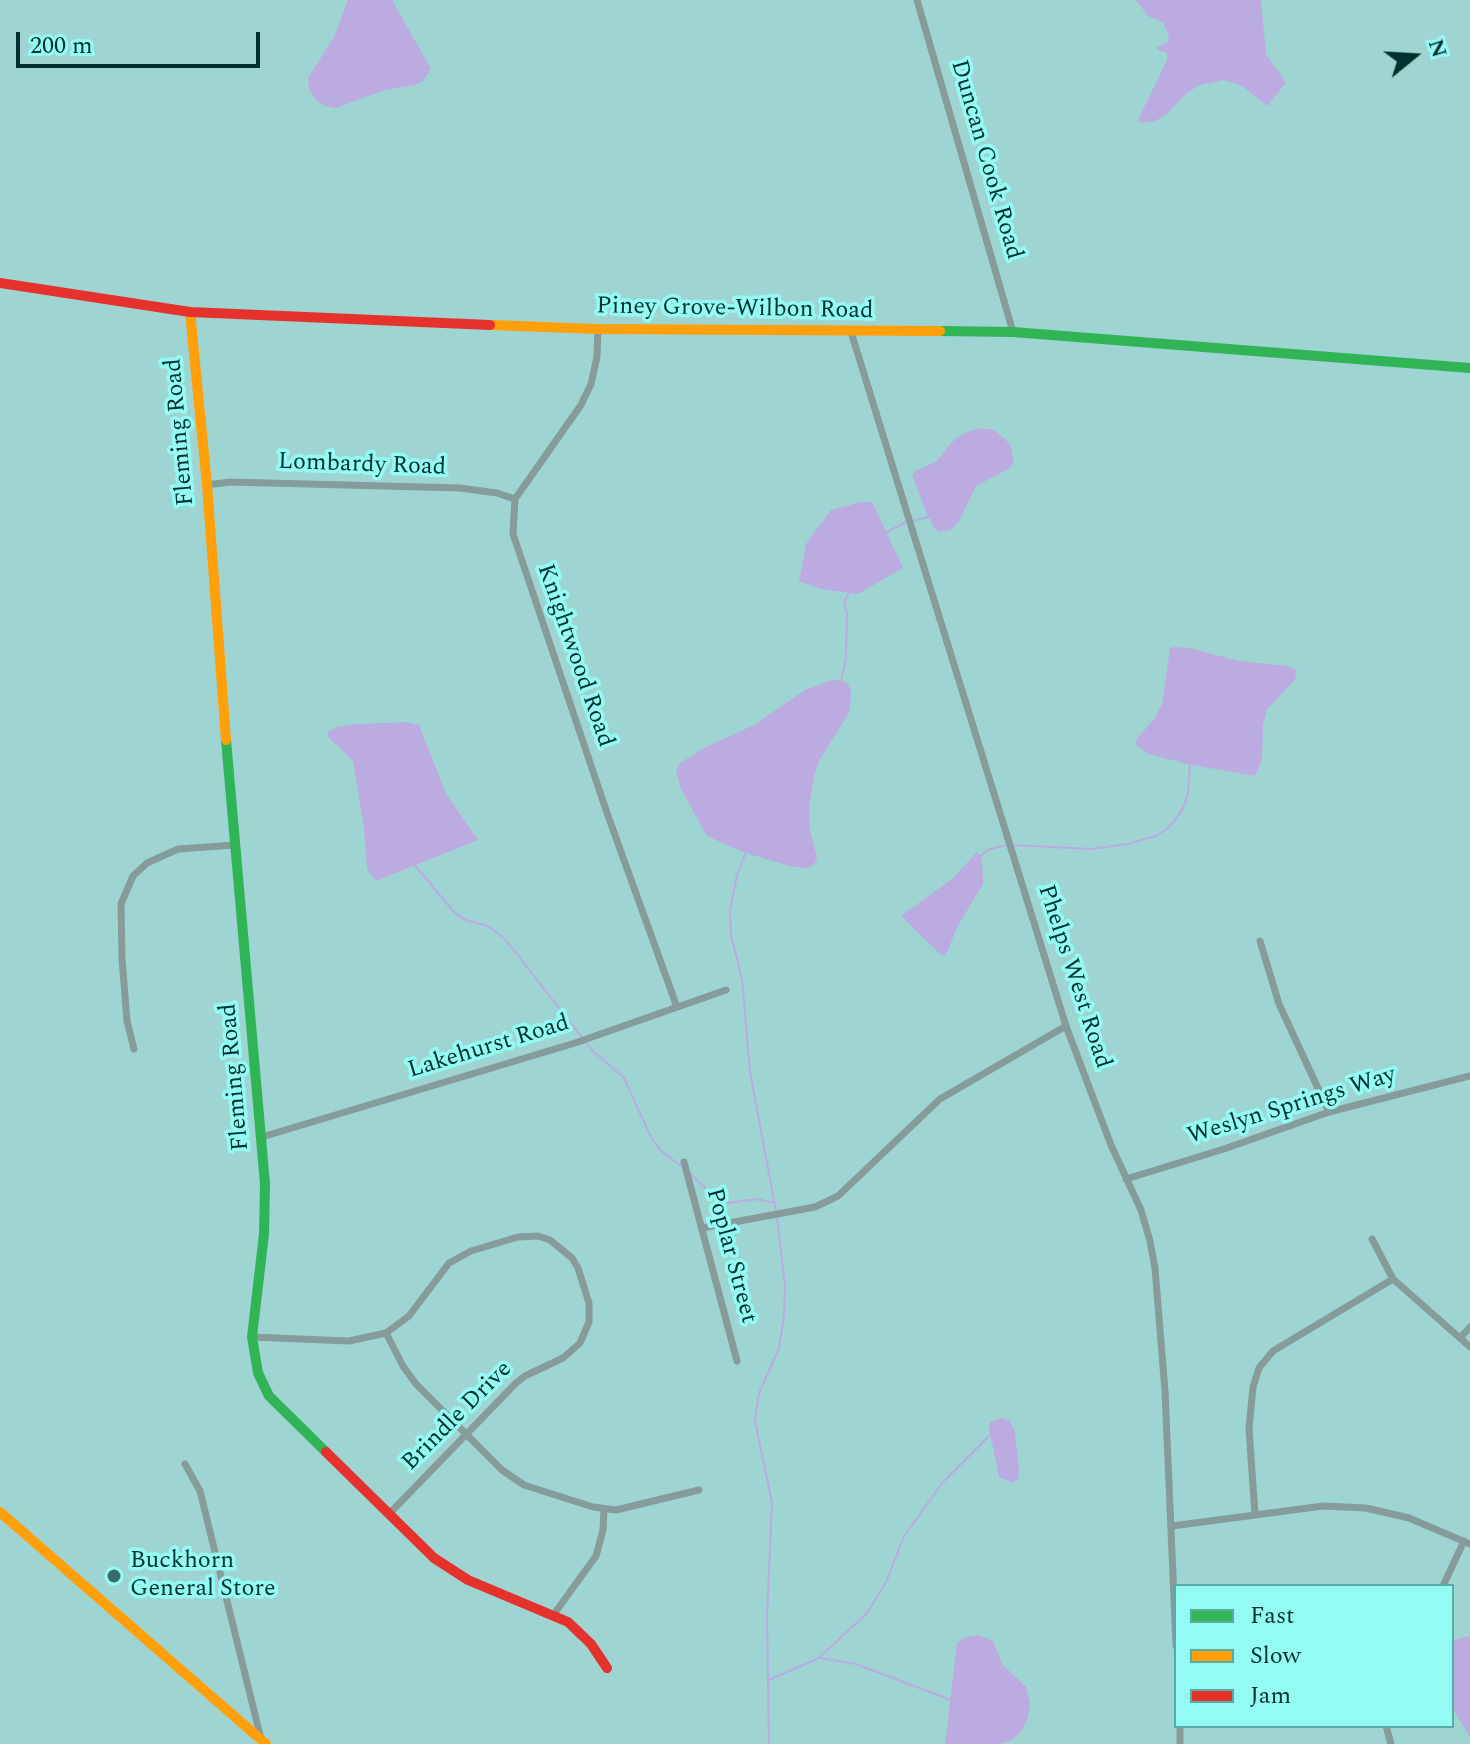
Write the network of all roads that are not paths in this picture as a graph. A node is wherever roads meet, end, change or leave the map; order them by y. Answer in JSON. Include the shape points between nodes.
{"nodes":[{"id":1,"x":917,"y":0,"type":"edge"},
{"id":2,"x":0,"y":283,"type":"edge"},
{"id":3,"x":190,"y":312,"type":"junction"},
{"id":4,"x":598,"y":329,"type":"junction"},
{"id":5,"x":851,"y":332,"type":"junction"},
{"id":6,"x":1013,"y":332,"type":"junction"},
{"id":7,"x":1470,"y":368,"type":"edge"},
{"id":8,"x":207,"y":485,"type":"junction"},
{"id":9,"x":515,"y":499,"type":"junction"},
{"id":10,"x":235,"y":845,"type":"junction"},
{"id":11,"x":1260,"y":941,"type":"dead end"},
{"id":12,"x":726,"y":990,"type":"dead end"},
{"id":13,"x":677,"y":1007,"type":"junction"},
{"id":14,"x":1066,"y":1026,"type":"junction"},
{"id":15,"x":134,"y":1049,"type":"dead end"},
{"id":16,"x":1470,"y":1076,"type":"edge"},
{"id":17,"x":1329,"y":1112,"type":"junction"},
{"id":18,"x":262,"y":1137,"type":"junction"},
{"id":19,"x":684,"y":1162,"type":"dead end"},
{"id":20,"x":1126,"y":1179,"type":"junction"},
{"id":21,"x":702,"y":1228,"type":"junction"},
{"id":22,"x":1372,"y":1239,"type":"dead end"},
{"id":23,"x":1393,"y":1279,"type":"junction"},
{"id":24,"x":1470,"y":1327,"type":"edge"},
{"id":25,"x":386,"y":1333,"type":"junction"},
{"id":26,"x":252,"y":1337,"type":"junction"},
{"id":27,"x":1460,"y":1338,"type":"junction"},
{"id":28,"x":1470,"y":1347,"type":"edge"},
{"id":29,"x":737,"y":1361,"type":"dead end"},
{"id":30,"x":466,"y":1434,"type":"junction"},
{"id":31,"x":185,"y":1464,"type":"dead end"},
{"id":32,"x":699,"y":1490,"type":"dead end"},
{"id":33,"x":604,"y":1509,"type":"junction"},
{"id":34,"x":0,"y":1512,"type":"edge"},
{"id":35,"x":389,"y":1514,"type":"junction"},
{"id":36,"x":1255,"y":1515,"type":"junction"},
{"id":37,"x":1172,"y":1526,"type":"junction"},
{"id":38,"x":1467,"y":1543,"type":"edge"},
{"id":39,"x":1444,"y":1584,"type":"edge"},
{"id":40,"x":1174,"y":1586,"type":"edge"},
{"id":41,"x":554,"y":1614,"type":"junction"},
{"id":42,"x":607,"y":1668,"type":"dead end"},
{"id":43,"x":264,"y":1741,"type":"edge"}],
"edges":[{"from":1,"to":6,"type":"street","name":"Duncan Cook Road"},
{"from":2,"to":3,"type":"street","name":"Piney Grove-Wilbon Road"},
{"from":3,"to":4,"type":"street","name":"Piney Grove-Wilbon Road"},
{"from":3,"to":8,"type":"street","name":"Fleming Road"},
{"from":4,"to":5,"type":"street","name":"Piney Grove-Wilbon Road"},
{"from":4,"to":9,"type":"street","via":[[591,384],[581,405]]},
{"from":5,"to":6,"type":"street","name":"Piney Grove-Wilbon Road"},
{"from":5,"to":14,"type":"street","name":"Phelps West Road"},
{"from":6,"to":7,"type":"street","name":"Piney Grove-Wilbon Road"},
{"from":8,"to":9,"type":"street","name":"Lombardy Road","via":[[460,488]]},
{"from":8,"to":10,"type":"street","name":"Fleming Road"},
{"from":9,"to":13,"type":"street","name":"Knightwood Road","via":[[513,534],[519,559]]},
{"from":10,"to":15,"type":"street","via":[[178,849],[133,876],[121,904],[127,1021]]},
{"from":10,"to":18,"type":"street","name":"Fleming Road"},
{"from":11,"to":17,"type":"street","via":[[1279,1004]]},
{"from":12,"to":13,"type":"street","name":"Lakehurst Road"},
{"from":13,"to":18,"type":"street","name":"Lakehurst Road"},
{"from":14,"to":20,"type":"street","name":"Phelps West Road"},
{"from":14,"to":21,"type":"street","via":[[940,1099],[838,1196],[815,1207]]},
{"from":16,"to":17,"type":"street","name":"Weslyn Springs Way"},
{"from":17,"to":20,"type":"street","name":"Weslyn Springs Way"},
{"from":18,"to":26,"type":"street","name":"Fleming Road","via":[[264,1234]]},
{"from":19,"to":21,"type":"street","name":"Poplar Street"},
{"from":20,"to":37,"type":"street","name":"Phelps West Road","via":[[1141,1210],[1155,1268]]},
{"from":21,"to":29,"type":"street","name":"Poplar Street"},
{"from":22,"to":23,"type":"street"},
{"from":23,"to":27,"type":"street"},
{"from":23,"to":36,"type":"street","via":[[1273,1351],[1259,1368],[1249,1428]]},
{"from":24,"to":27,"type":"street"},
{"from":25,"to":26,"type":"street","name":"Brindle Drive","via":[[349,1341]]},
{"from":25,"to":30,"type":"street","via":[[408,1375]]},
{"from":25,"to":30,"type":"street","name":"Brindle Drive","via":[[409,1316],[449,1263],[471,1251],[538,1236],[572,1258],[589,1303],[589,1322],[580,1343],[563,1358],[525,1376]]},
{"from":26,"to":35,"type":"street","name":"Fleming Road","via":[[258,1373],[269,1396]]},
{"from":27,"to":28,"type":"street"},
{"from":30,"to":33,"type":"street","via":[[524,1485]]},
{"from":30,"to":35,"type":"street","name":"Brindle Drive"},
{"from":31,"to":43,"type":"street","via":[[200,1491]]},
{"from":32,"to":33,"type":"street","via":[[627,1509]]},
{"from":33,"to":41,"type":"street","via":[[596,1556]]},
{"from":34,"to":43,"type":"street"},
{"from":35,"to":41,"type":"street","name":"Fleming Road","via":[[455,1574]]},
{"from":36,"to":37,"type":"street"},
{"from":36,"to":38,"type":"street","via":[[1323,1506],[1366,1508],[1409,1518]]},
{"from":37,"to":40,"type":"street","name":"Phelps West Road"},
{"from":38,"to":39,"type":"street"},
{"from":41,"to":42,"type":"street","name":"Fleming Road","via":[[582,1632]]}]}
